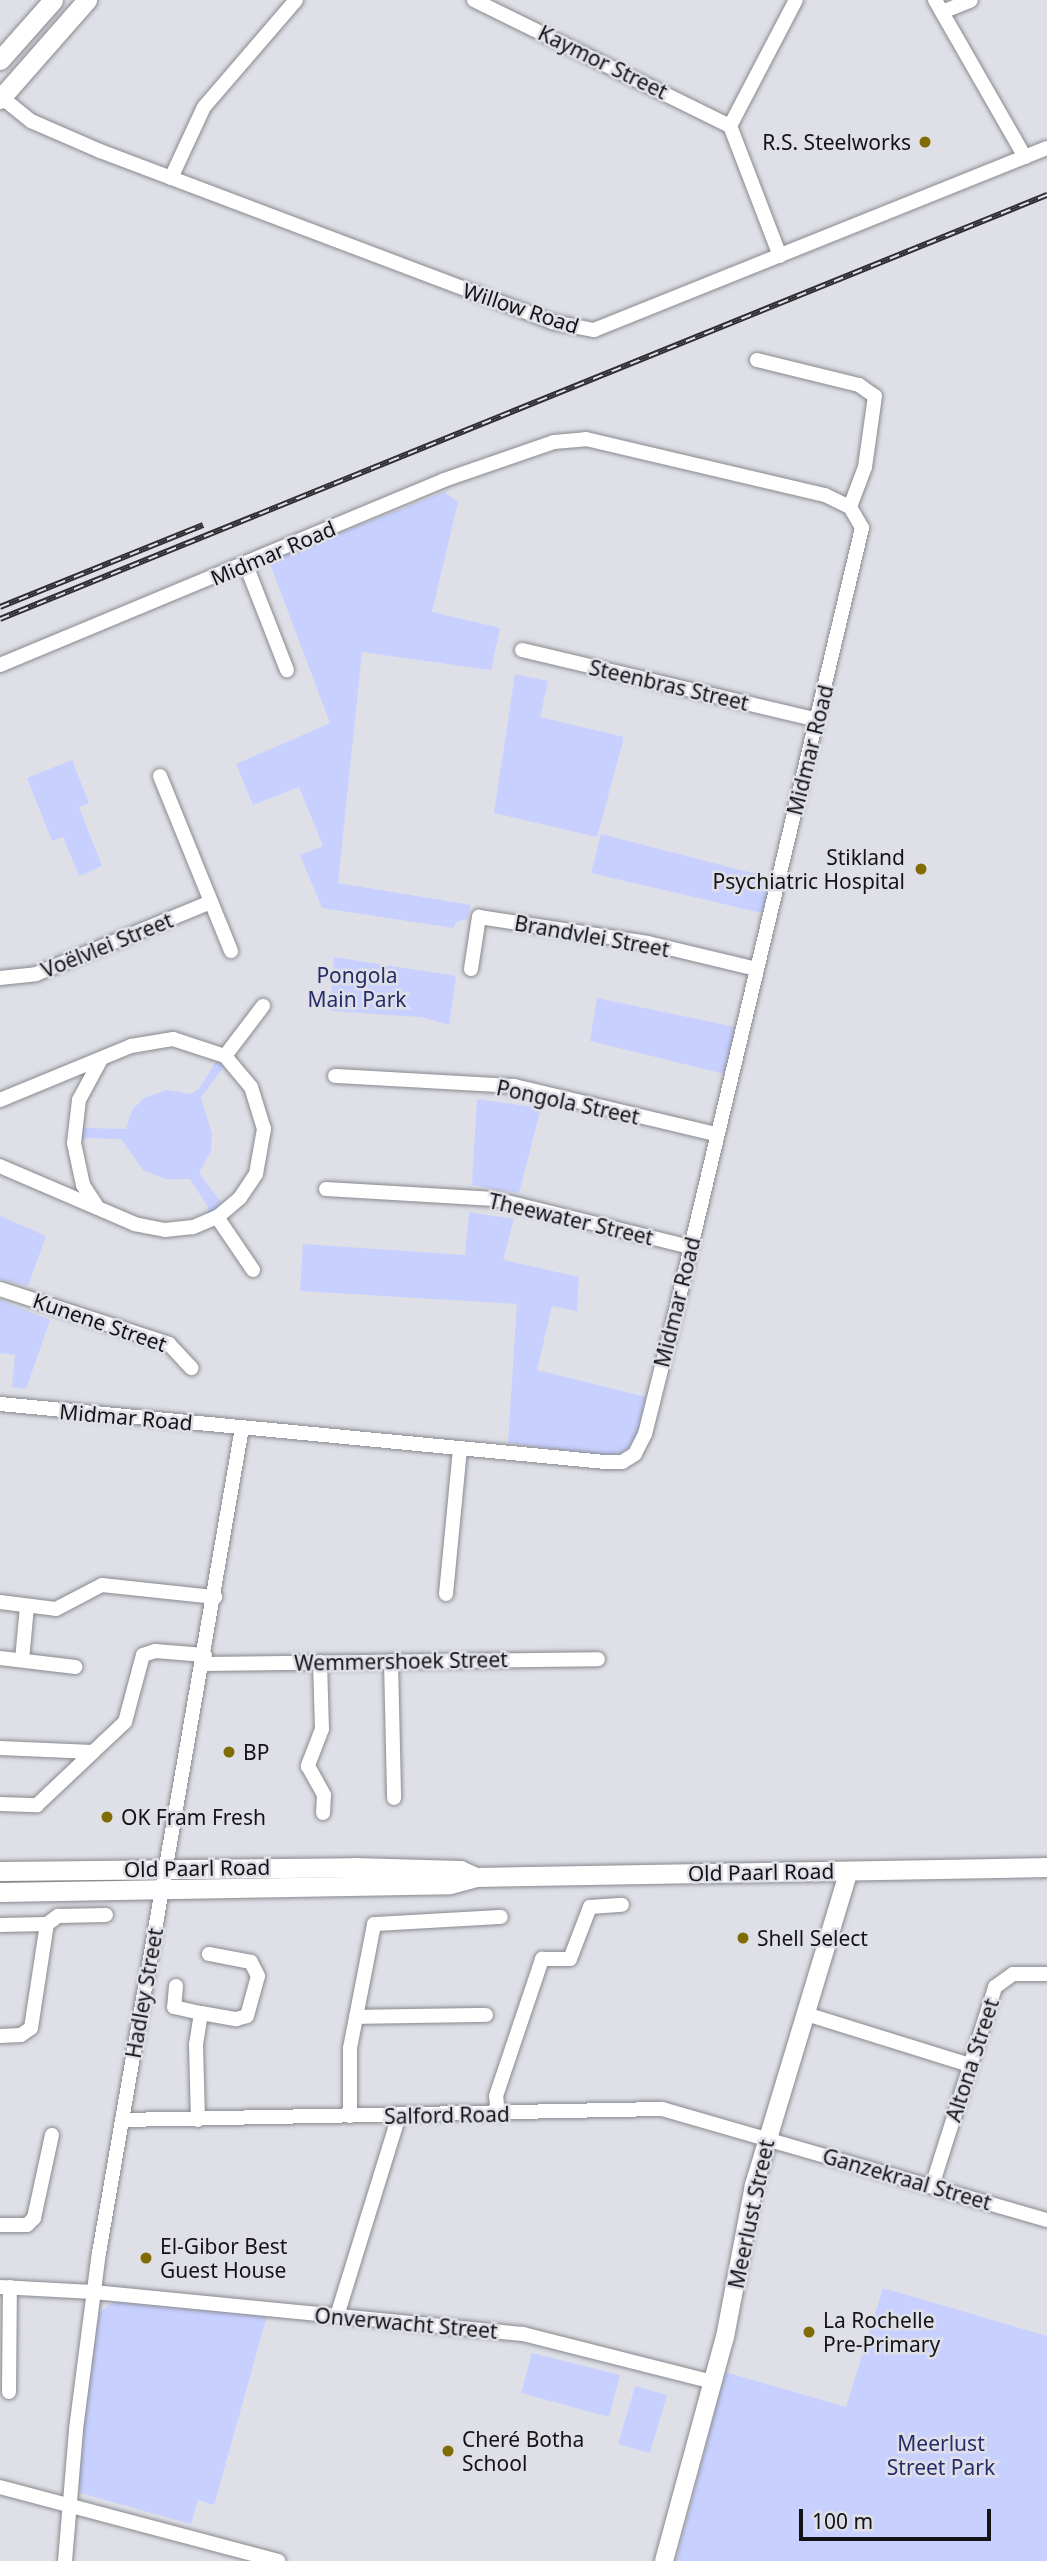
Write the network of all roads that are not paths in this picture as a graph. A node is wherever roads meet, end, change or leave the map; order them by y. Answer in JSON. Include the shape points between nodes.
{"nodes":[{"id":1,"x":53,"y":0,"type":"edge"},
{"id":2,"x":87,"y":0,"type":"edge"},
{"id":3,"x":296,"y":0,"type":"edge"},
{"id":4,"x":474,"y":0,"type":"edge"},
{"id":5,"x":796,"y":0,"type":"edge"},
{"id":6,"x":971,"y":0,"type":"edge"},
{"id":7,"x":939,"y":6,"type":"edge"},
{"id":8,"x":0,"y":60,"type":"edge"},
{"id":9,"x":1,"y":97,"type":"edge"},
{"id":10,"x":730,"y":126,"type":"junction"},
{"id":11,"x":1047,"y":148,"type":"edge"},
{"id":12,"x":1025,"y":157,"type":"junction"},
{"id":13,"x":171,"y":178,"type":"junction"},
{"id":14,"x":780,"y":256,"type":"junction"},
{"id":15,"x":757,"y":360,"type":"dead end"},
{"id":16,"x":850,"y":507,"type":"junction"},
{"id":17,"x":246,"y":565,"type":"junction"},
{"id":18,"x":522,"y":650,"type":"dead end"},
{"id":19,"x":0,"y":665,"type":"edge"},
{"id":20,"x":287,"y":670,"type":"dead end"},
{"id":21,"x":817,"y":720,"type":"junction"},
{"id":22,"x":160,"y":776,"type":"dead end"},
{"id":23,"x":211,"y":902,"type":"junction"},
{"id":24,"x":231,"y":951,"type":"dead end"},
{"id":25,"x":471,"y":969,"type":"dead end"},
{"id":26,"x":756,"y":969,"type":"junction"},
{"id":27,"x":0,"y":978,"type":"edge"},
{"id":28,"x":264,"y":1006,"type":"dead end"},
{"id":29,"x":225,"y":1056,"type":"junction"},
{"id":30,"x":102,"y":1058,"type":"junction"},
{"id":31,"x":335,"y":1076,"type":"dead end"},
{"id":32,"x":0,"y":1100,"type":"edge"},
{"id":33,"x":716,"y":1134,"type":"junction"},
{"id":34,"x":0,"y":1166,"type":"edge"},
{"id":35,"x":326,"y":1189,"type":"dead end"},
{"id":36,"x":96,"y":1205,"type":"junction"},
{"id":37,"x":218,"y":1217,"type":"junction"},
{"id":38,"x":690,"y":1247,"type":"junction"},
{"id":39,"x":253,"y":1270,"type":"dead end"},
{"id":40,"x":0,"y":1289,"type":"edge"},
{"id":41,"x":191,"y":1368,"type":"dead end"},
{"id":42,"x":0,"y":1404,"type":"edge"},
{"id":43,"x":242,"y":1428,"type":"junction"},
{"id":44,"x":460,"y":1448,"type":"junction"},
{"id":45,"x":446,"y":1594,"type":"dead end"},
{"id":46,"x":215,"y":1597,"type":"junction"},
{"id":47,"x":0,"y":1602,"type":"edge"},
{"id":48,"x":27,"y":1605,"type":"junction"},
{"id":49,"x":0,"y":1658,"type":"edge"},
{"id":50,"x":598,"y":1658,"type":"dead end"},
{"id":51,"x":204,"y":1659,"type":"junction"},
{"id":52,"x":22,"y":1660,"type":"junction"},
{"id":53,"x":391,"y":1661,"type":"junction"},
{"id":54,"x":320,"y":1662,"type":"junction"},
{"id":55,"x":75,"y":1667,"type":"dead end"},
{"id":56,"x":0,"y":1748,"type":"edge"},
{"id":57,"x":93,"y":1752,"type":"junction"},
{"id":58,"x":394,"y":1798,"type":"dead end"},
{"id":59,"x":0,"y":1804,"type":"edge"},
{"id":60,"x":323,"y":1813,"type":"dead end"},
{"id":61,"x":1047,"y":1867,"type":"edge"},
{"id":62,"x":167,"y":1869,"type":"junction"},
{"id":63,"x":0,"y":1871,"type":"edge"},
{"id":64,"x":849,"y":1871,"type":"junction"},
{"id":65,"x":476,"y":1877,"type":"junction"},
{"id":66,"x":163,"y":1889,"type":"junction"},
{"id":67,"x":0,"y":1892,"type":"edge"},
{"id":68,"x":622,"y":1905,"type":"dead end"},
{"id":69,"x":106,"y":1915,"type":"dead end"},
{"id":70,"x":501,"y":1917,"type":"dead end"},
{"id":71,"x":0,"y":1924,"type":"edge"},
{"id":72,"x":47,"y":1924,"type":"junction"},
{"id":73,"x":209,"y":1954,"type":"dead end"},
{"id":74,"x":1047,"y":1974,"type":"edge"},
{"id":75,"x":176,"y":1986,"type":"dead end"},
{"id":76,"x":201,"y":2012,"type":"junction"},
{"id":77,"x":806,"y":2014,"type":"junction"},
{"id":78,"x":486,"y":2015,"type":"dead end"},
{"id":79,"x":356,"y":2017,"type":"junction"},
{"id":80,"x":0,"y":2035,"type":"edge"},
{"id":81,"x":970,"y":2065,"type":"junction"},
{"id":82,"x":498,"y":2114,"type":"junction"},
{"id":83,"x":350,"y":2116,"type":"junction"},
{"id":84,"x":399,"y":2116,"type":"junction"},
{"id":85,"x":122,"y":2120,"type":"junction"},
{"id":86,"x":198,"y":2120,"type":"junction"},
{"id":87,"x":52,"y":2135,"type":"dead end"},
{"id":88,"x":768,"y":2138,"type":"junction"},
{"id":89,"x":932,"y":2186,"type":"junction"},
{"id":90,"x":1047,"y":2220,"type":"edge"},
{"id":91,"x":0,"y":2225,"type":"edge"},
{"id":92,"x":5,"y":2287,"type":"edge"},
{"id":93,"x":93,"y":2292,"type":"junction"},
{"id":94,"x":337,"y":2316,"type":"junction"},
{"id":95,"x":713,"y":2382,"type":"junction"},
{"id":96,"x":9,"y":2392,"type":"dead end"},
{"id":97,"x":0,"y":2487,"type":"edge"},
{"id":98,"x":68,"y":2504,"type":"junction"},
{"id":99,"x":220,"y":2545,"type":"junction"},
{"id":100,"x":65,"y":2561,"type":"edge"},
{"id":101,"x":219,"y":2561,"type":"edge"},
{"id":102,"x":278,"y":2561,"type":"edge"},
{"id":103,"x":664,"y":2561,"type":"edge"}],
"edges":[{"from":1,"to":8,"type":"main road"},
{"from":2,"to":9,"type":"main road"},
{"from":3,"to":13,"type":"street","via":[[204,107]]},
{"from":4,"to":10,"type":"street","name":"Kaymor Street"},
{"from":5,"to":10,"type":"street"},
{"from":6,"to":7,"type":"street"},
{"from":7,"to":12,"type":"street"},
{"from":9,"to":13,"type":"street","name":"Willow Road","via":[[44,128]]},
{"from":10,"to":14,"type":"street"},
{"from":11,"to":12,"type":"street","name":"Willow Road"},
{"from":12,"to":14,"type":"street","name":"Willow Road"},
{"from":13,"to":14,"type":"street","name":"Willow Road","via":[[401,267],[581,329],[606,328]]},
{"from":15,"to":16,"type":"street","via":[[859,385],[875,396],[865,467]]},
{"from":16,"to":17,"type":"street","name":"Midmar Road","via":[[825,495],[607,444],[571,440],[444,480]]},
{"from":16,"to":21,"type":"street","name":"Midmar Road","via":[[862,533]]},
{"from":17,"to":19,"type":"street","name":"Midmar Road"},
{"from":17,"to":20,"type":"street"},
{"from":18,"to":21,"type":"street","name":"Steenbras Street"},
{"from":21,"to":26,"type":"street","name":"Midmar Road"},
{"from":22,"to":23,"type":"street"},
{"from":23,"to":24,"type":"street"},
{"from":23,"to":27,"type":"street","name":"Voëlvlei Street","via":[[36,974]]},
{"from":25,"to":26,"type":"street","name":"Brandvlei Street","via":[[479,917],[648,943]]},
{"from":26,"to":33,"type":"street","name":"Midmar Road"},
{"from":28,"to":29,"type":"street"},
{"from":29,"to":30,"type":"street","via":[[173,1039],[148,1041]]},
{"from":29,"to":37,"type":"street","via":[[251,1087],[264,1129],[256,1174],[240,1198]]},
{"from":30,"to":32,"type":"street"},
{"from":30,"to":36,"type":"street","via":[[79,1100],[74,1129],[77,1165]]},
{"from":31,"to":33,"type":"street","name":"Pongola Street","via":[[514,1086]]},
{"from":33,"to":38,"type":"street","name":"Midmar Road"},
{"from":34,"to":36,"type":"street"},
{"from":35,"to":38,"type":"street","name":"Theewater Street","via":[[495,1199]]},
{"from":36,"to":37,"type":"street","via":[[135,1224],[164,1230],[193,1227]]},
{"from":37,"to":39,"type":"street"},
{"from":38,"to":44,"type":"street","name":"Midmar Road","via":[[645,1434],[631,1458],[605,1462]]},
{"from":40,"to":41,"type":"street","name":"Kunene Street","via":[[169,1344]]},
{"from":42,"to":43,"type":"street","name":"Midmar Road"},
{"from":43,"to":44,"type":"street","name":"Midmar Road"},
{"from":43,"to":46,"type":"street","name":"Hadley Street"},
{"from":44,"to":45,"type":"street"},
{"from":46,"to":48,"type":"street","via":[[102,1586],[87,1589],[63,1608]]},
{"from":46,"to":51,"type":"street","name":"Hadley Street"},
{"from":47,"to":48,"type":"street"},
{"from":48,"to":52,"type":"street"},
{"from":49,"to":52,"type":"street"},
{"from":50,"to":53,"type":"street","name":"Wemmershoek Street"},
{"from":51,"to":54,"type":"street","name":"Wemmershoek Street"},
{"from":51,"to":57,"type":"street","name":"Wemmershoek Street","via":[[155,1651],[143,1655],[125,1722]]},
{"from":51,"to":62,"type":"street","name":"Hadley Street"},
{"from":52,"to":55,"type":"street"},
{"from":53,"to":54,"type":"street","name":"Wemmershoek Street"},
{"from":53,"to":58,"type":"street"},
{"from":54,"to":60,"type":"street","via":[[322,1729],[307,1766],[324,1795]]},
{"from":56,"to":57,"type":"street"},
{"from":57,"to":59,"type":"street","via":[[41,1803]]},
{"from":61,"to":64,"type":"main road","name":"Old Paarl Road"},
{"from":62,"to":63,"type":"main road","name":"Old Paarl Road"},
{"from":62,"to":65,"type":"main road","name":"Old Paarl Road","via":[[460,1870]]},
{"from":62,"to":66,"type":"street","name":"Hadley Street"},
{"from":64,"to":65,"type":"main road","name":"Old Paarl Road"},
{"from":64,"to":77,"type":"street","name":"Meerlust Street"},
{"from":65,"to":66,"type":"main road","name":"Old Paarl Road","via":[[461,1884]]},
{"from":66,"to":67,"type":"main road","name":"Old Paarl Road"},
{"from":66,"to":85,"type":"street","name":"Hadley Street"},
{"from":68,"to":82,"type":"street","via":[[590,1907],[570,1959],[549,1956],[541,1961],[496,2096]]},
{"from":69,"to":72,"type":"street","via":[[55,1916]]},
{"from":70,"to":79,"type":"street","via":[[376,1922]]},
{"from":71,"to":72,"type":"street"},
{"from":72,"to":80,"type":"street","via":[[31,2028],[21,2035]]},
{"from":73,"to":76,"type":"street","via":[[249,1961],[258,1972],[247,2016],[236,2019]]},
{"from":74,"to":81,"type":"street","name":"Altona Street","via":[[1013,1974],[998,1982]]},
{"from":75,"to":76,"type":"street","via":[[174,2007]]},
{"from":76,"to":86,"type":"street","via":[[196,2040]]},
{"from":77,"to":81,"type":"street"},
{"from":77,"to":88,"type":"street","name":"Meerlust Street"},
{"from":78,"to":79,"type":"street"},
{"from":79,"to":83,"type":"street","via":[[350,2052]]},
{"from":81,"to":89,"type":"street","name":"Altona Street"},
{"from":82,"to":84,"type":"street","name":"Salford Road"},
{"from":82,"to":88,"type":"street","name":"Salford Road","via":[[662,2109]]},
{"from":83,"to":84,"type":"street","name":"Salford Road"},
{"from":83,"to":86,"type":"street","name":"Salford Road"},
{"from":84,"to":94,"type":"street"},
{"from":85,"to":86,"type":"street","name":"Salford Road"},
{"from":85,"to":93,"type":"street","name":"Hadley Street"},
{"from":87,"to":91,"type":"street","via":[[34,2218],[27,2225]]},
{"from":88,"to":89,"type":"street","name":"Ganzekraal Street"},
{"from":88,"to":95,"type":"street","name":"Meerlust Street","via":[[745,2223]]},
{"from":89,"to":90,"type":"street","name":"Ganzekraal Street"},
{"from":92,"to":93,"type":"street","name":"Onverwacht Street"},
{"from":92,"to":96,"type":"street"},
{"from":93,"to":94,"type":"street","name":"Onverwacht Street"},
{"from":93,"to":98,"type":"street","name":"Hadley Street"},
{"from":94,"to":95,"type":"street","name":"Onverwacht Street","via":[[540,2337]]},
{"from":95,"to":103,"type":"street","name":"Meerlust Street"},
{"from":97,"to":98,"type":"street"},
{"from":98,"to":99,"type":"street"},
{"from":98,"to":100,"type":"street","name":"Hadley Street"},
{"from":99,"to":101,"type":"street"},
{"from":99,"to":102,"type":"street"}]}
